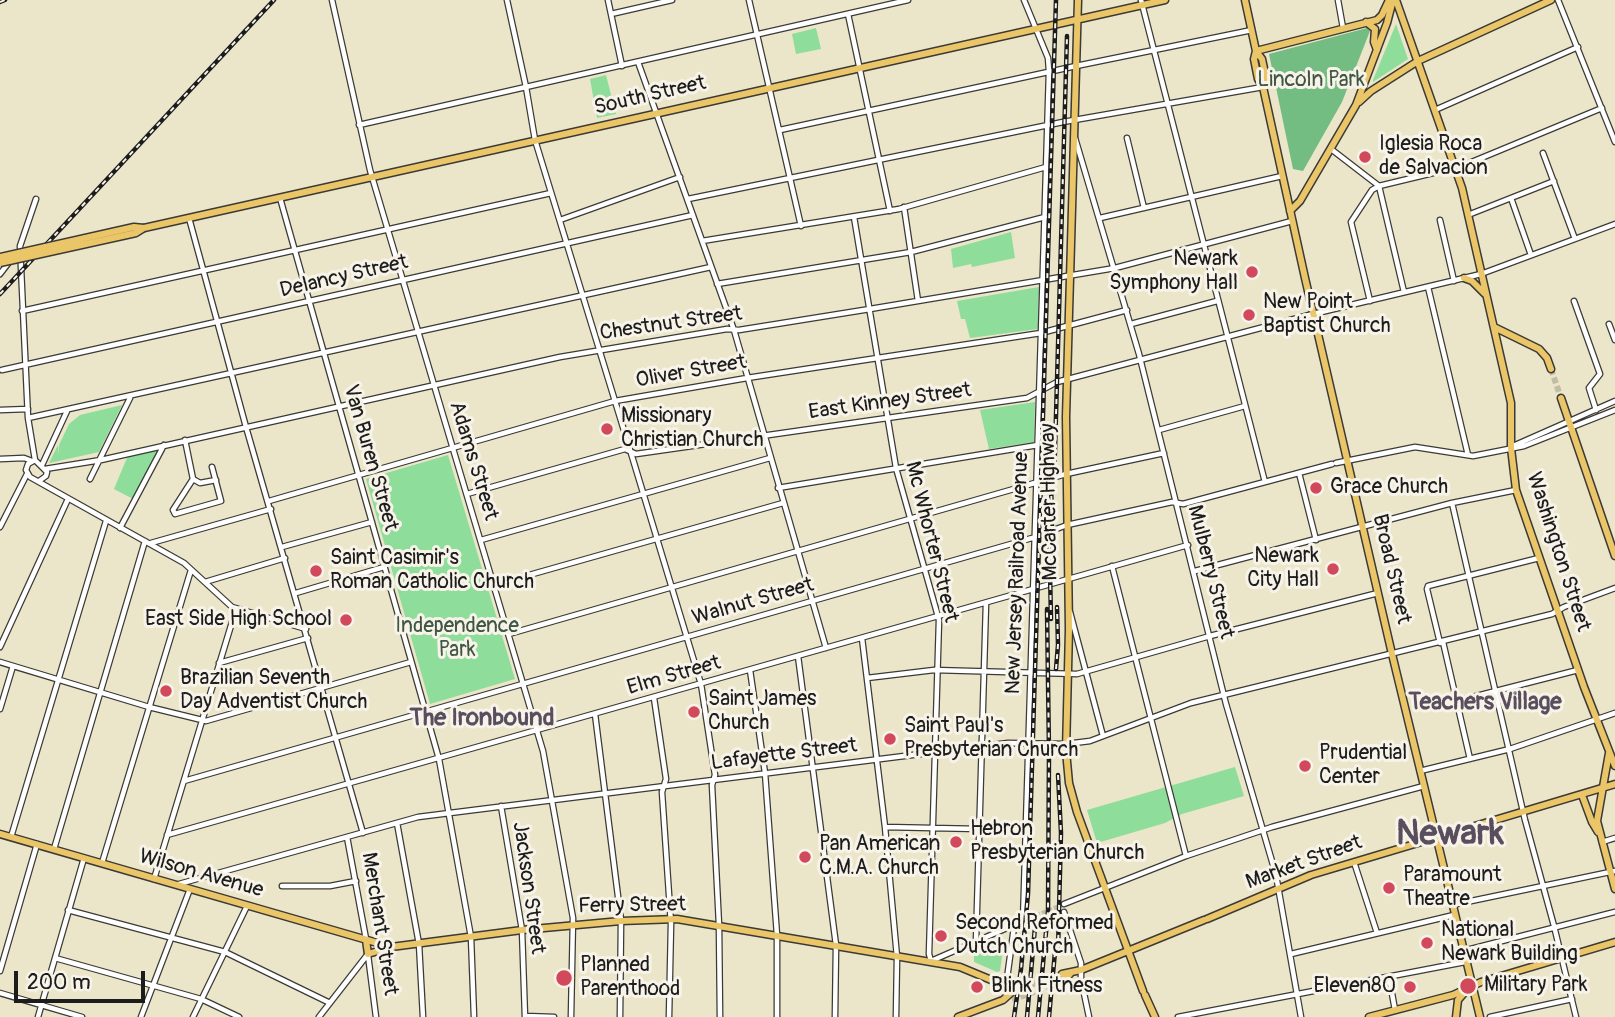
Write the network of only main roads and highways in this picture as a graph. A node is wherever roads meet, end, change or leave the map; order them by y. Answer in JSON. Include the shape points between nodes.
{"nodes":[{"id":1,"x":1078,"y":0,"type":"edge"},
{"id":2,"x":1165,"y":0,"type":"edge"},
{"id":3,"x":1245,"y":0,"type":"edge"},
{"id":4,"x":1393,"y":0,"type":"edge"},
{"id":5,"x":1551,"y":0,"type":"edge"},
{"id":6,"x":1142,"y":2,"type":"edge"},
{"id":7,"x":1078,"y":18,"type":"junction"},
{"id":8,"x":1366,"y":22,"type":"junction"},
{"id":9,"x":1256,"y":51,"type":"junction"},
{"id":10,"x":1377,"y":51,"type":"junction"},
{"id":11,"x":1418,"y":61,"type":"junction"},
{"id":12,"x":1356,"y":105,"type":"junction"},
{"id":13,"x":1290,"y":211,"type":"junction"},
{"id":14,"x":144,"y":228,"type":"junction"},
{"id":15,"x":0,"y":257,"type":"edge"},
{"id":16,"x":0,"y":263,"type":"edge"},
{"id":17,"x":1464,"y":278,"type":"road end"},
{"id":18,"x":1487,"y":296,"type":"junction"},
{"id":19,"x":1494,"y":327,"type":"junction"},
{"id":20,"x":1551,"y":369,"type":"tunnel mouth"},
{"id":21,"x":1561,"y":398,"type":"tunnel mouth"},
{"id":22,"x":1615,"y":556,"type":"edge"},
{"id":23,"x":1609,"y":752,"type":"junction"},
{"id":24,"x":1615,"y":766,"type":"edge"},
{"id":25,"x":1615,"y":784,"type":"edge"},
{"id":26,"x":1601,"y":789,"type":"junction"},
{"id":27,"x":1582,"y":795,"type":"junction"},
{"id":28,"x":0,"y":834,"type":"edge"},
{"id":29,"x":1600,"y":834,"type":"junction"},
{"id":30,"x":1436,"y":839,"type":"junction"},
{"id":31,"x":1613,"y":871,"type":"edge"},
{"id":32,"x":1615,"y":889,"type":"edge"},
{"id":33,"x":366,"y":940,"type":"junction"},
{"id":34,"x":1615,"y":942,"type":"edge"},
{"id":35,"x":391,"y":947,"type":"junction"},
{"id":36,"x":1128,"y":950,"type":"junction"},
{"id":37,"x":368,"y":954,"type":"joint"},
{"id":38,"x":1064,"y":976,"type":"tunnel mouth"},
{"id":39,"x":1472,"y":986,"type":"junction"},
{"id":40,"x":1003,"y":1000,"type":"junction"},
{"id":41,"x":1012,"y":1000,"type":"tunnel mouth"},
{"id":42,"x":958,"y":1017,"type":"edge"},
{"id":43,"x":1155,"y":1017,"type":"edge"},
{"id":44,"x":1369,"y":1017,"type":"edge"},
{"id":45,"x":1456,"y":1017,"type":"edge"},
{"id":46,"x":1480,"y":1017,"type":"edge"}],
"edges":[{"from":1,"to":7,"type":"main road","name":"McCarter Highway"},
{"from":2,"to":6,"type":"main road","name":"South Street"},
{"from":3,"to":9,"type":"main road","name":"Broad Street"},
{"from":4,"to":8,"type":"main road","via":[[1381,17]]},
{"from":4,"to":10,"type":"main road"},
{"from":4,"to":11,"type":"main road"},
{"from":5,"to":11,"type":"main road"},
{"from":6,"to":7,"type":"main road","name":"South Street"},
{"from":7,"to":14,"type":"main road","name":"South Street"},
{"from":7,"to":36,"type":"main road","name":"McCarter Highway","via":[[1067,380],[1066,744],[1072,793]]},
{"from":8,"to":9,"type":"main road"},
{"from":8,"to":10,"type":"main road","via":[[1375,29]]},
{"from":9,"to":13,"type":"main road","name":"Broad Street","via":[[1258,79],[1264,87]]},
{"from":10,"to":12,"type":"main road"},
{"from":11,"to":12,"type":"main road"},
{"from":11,"to":18,"type":"main road","name":"Washington Street","via":[[1468,215]]},
{"from":12,"to":13,"type":"main road"},
{"from":13,"to":30,"type":"main road","name":"Broad Street"},
{"from":14,"to":15,"type":"main road","name":"South Street","bridge":true},
{"from":14,"to":16,"type":"main road","name":"South Street","bridge":true},
{"from":17,"to":18,"type":"main road"},
{"from":18,"to":19,"type":"main road","name":"Washington Street"},
{"from":19,"to":20,"type":"main road","via":[[1539,349]]},
{"from":19,"to":23,"type":"main road","name":"Washington Street","via":[[1511,403],[1516,490]]},
{"from":21,"to":22,"type":"main road"},
{"from":23,"to":24,"type":"main road","name":"Washington Street"},
{"from":23,"to":26,"type":"main road"},
{"from":25,"to":26,"type":"main road","name":"Market Street"},
{"from":26,"to":27,"type":"main road","name":"Market Street"},
{"from":26,"to":29,"type":"main road"},
{"from":27,"to":29,"type":"main road"},
{"from":27,"to":30,"type":"main road","name":"Market Street"},
{"from":28,"to":33,"type":"main road","name":"Wilson Avenue"},
{"from":29,"to":31,"type":"main road"},
{"from":30,"to":36,"type":"main road","name":"Market Street","via":[[1278,887]]},
{"from":30,"to":39,"type":"main road","name":"Broad Street"},
{"from":31,"to":32,"type":"main road"},
{"from":33,"to":35,"type":"main road","name":"Wilson Avenue"},
{"from":33,"to":37,"type":"main road","name":"Merchant Street"},
{"from":34,"to":39,"type":"main road"},
{"from":35,"to":37,"type":"main road","name":"Ferry Street"},
{"from":35,"to":40,"type":"main road","name":"Ferry Street","via":[[522,930],[671,919],[960,967],[1011,989]]},
{"from":36,"to":38,"type":"main road","name":"Market Street"},
{"from":36,"to":43,"type":"main road","name":"McCarter Highway"},
{"from":39,"to":44,"type":"main road"},
{"from":39,"to":45,"type":"main road","via":[[1458,1000]]},
{"from":39,"to":46,"type":"main road","name":"Broad Street"},
{"from":40,"to":41,"type":"main road"},
{"from":40,"to":42,"type":"main road"}]}
